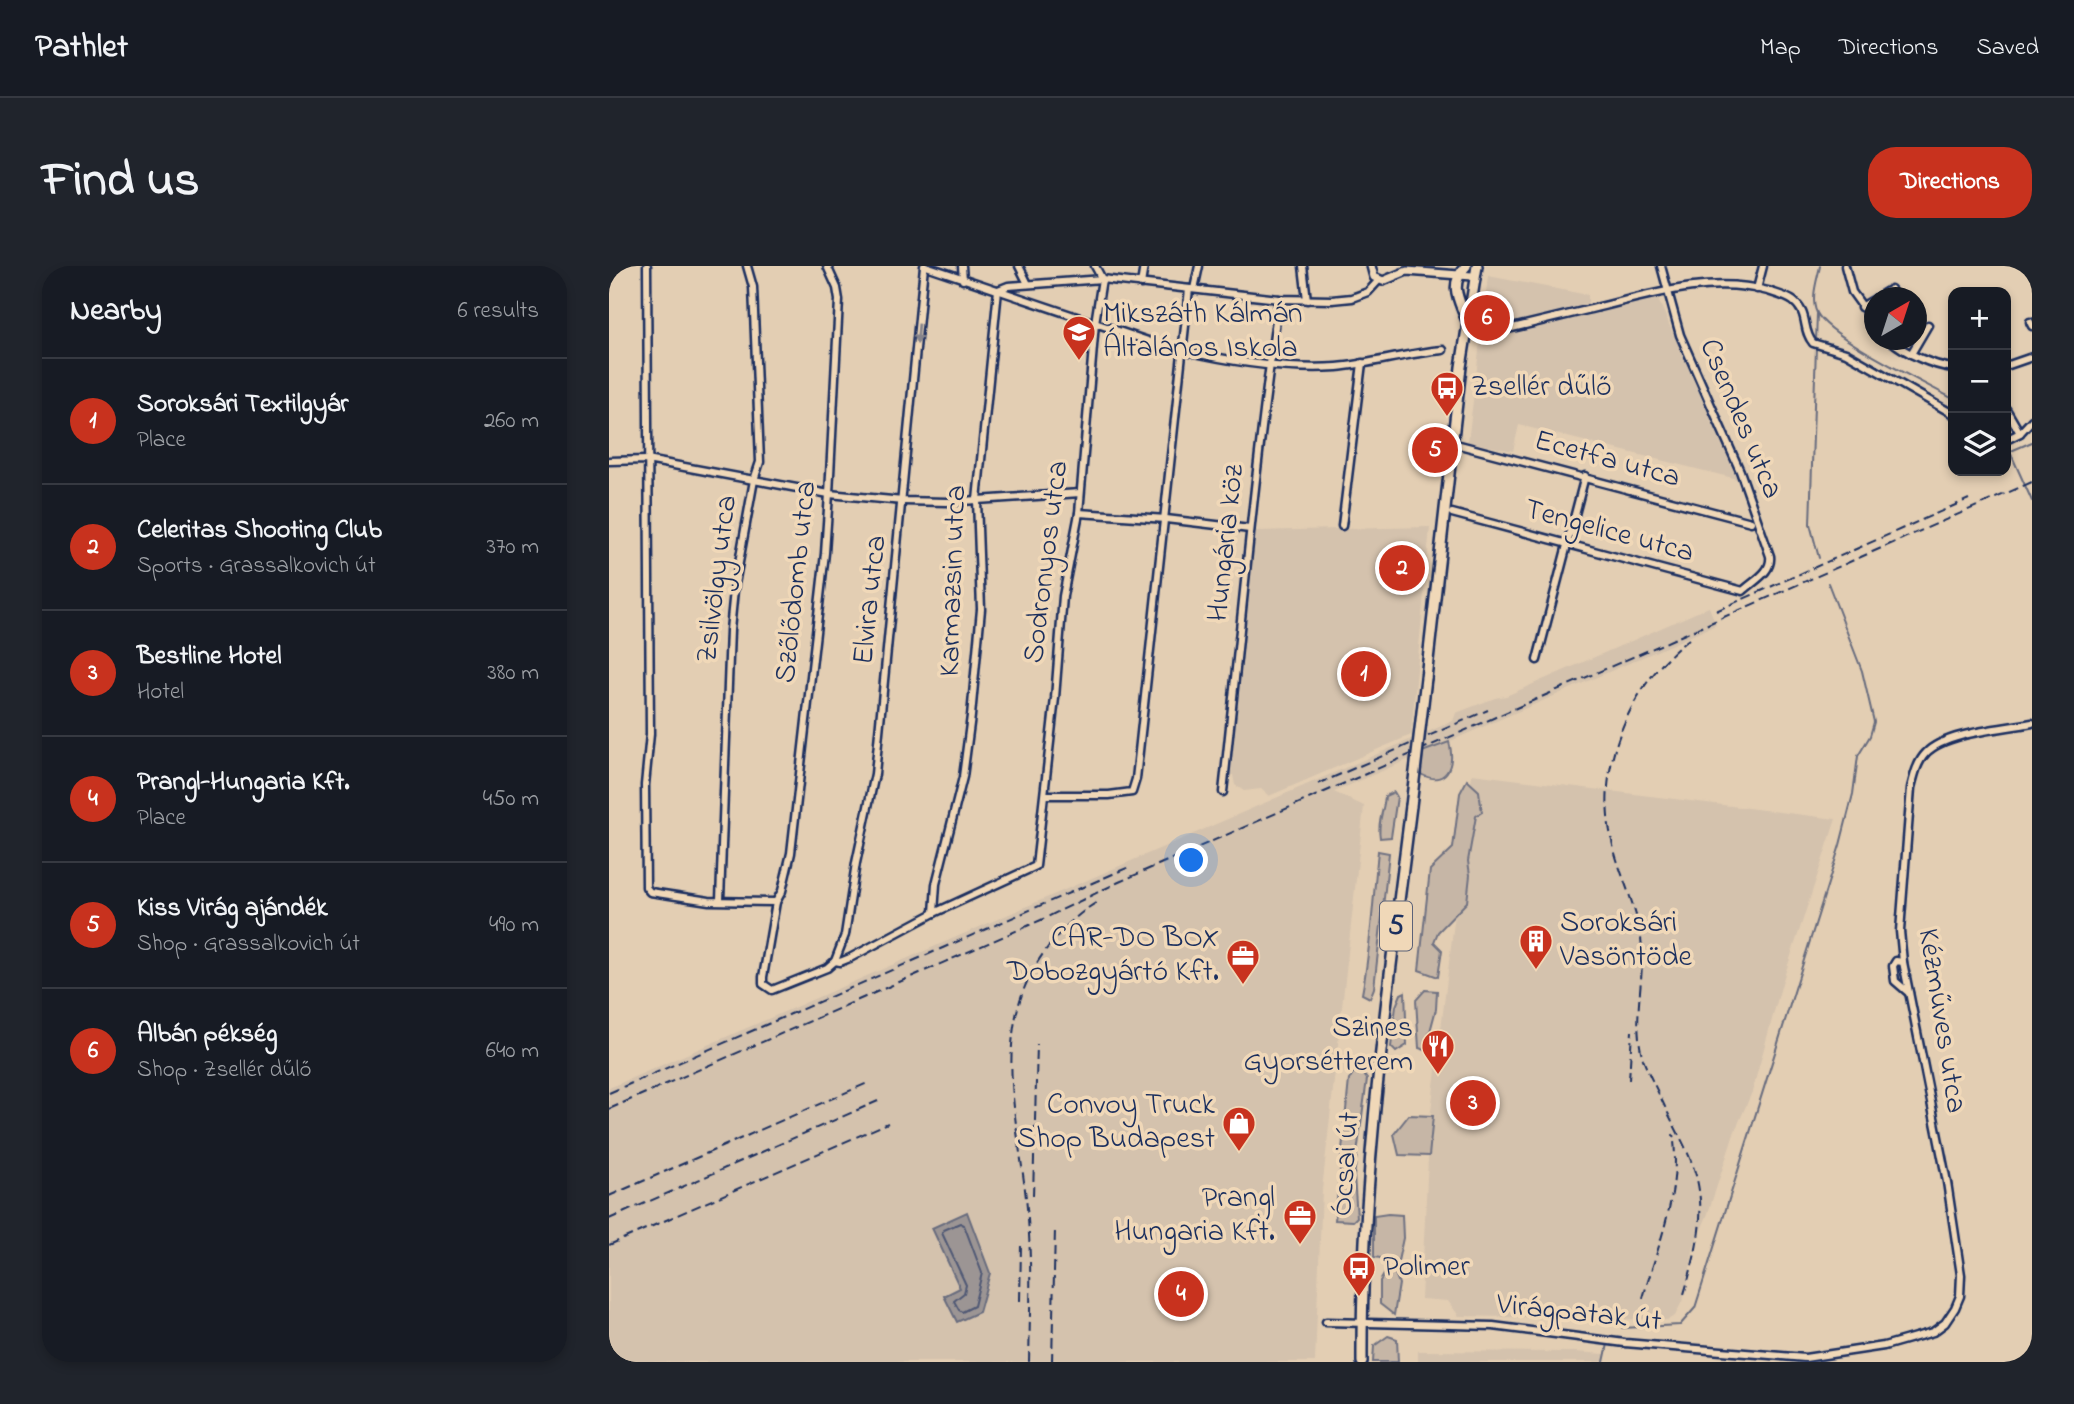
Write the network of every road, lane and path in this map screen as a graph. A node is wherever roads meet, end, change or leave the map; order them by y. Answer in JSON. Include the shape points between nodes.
{"nodes":[{"id":1,"x":616,"y":266,"type":"edge"},
{"id":2,"x":647,"y":266,"type":"edge"},
{"id":3,"x":747,"y":266,"type":"edge"},
{"id":4,"x":827,"y":266,"type":"edge"},
{"id":5,"x":925,"y":266,"type":"edge"},
{"id":6,"x":961,"y":266,"type":"edge"},
{"id":7,"x":1019,"y":266,"type":"edge"},
{"id":8,"x":1095,"y":266,"type":"edge"},
{"id":9,"x":1143,"y":266,"type":"edge"},
{"id":10,"x":1199,"y":266,"type":"edge"},
{"id":11,"x":1303,"y":266,"type":"edge"},
{"id":12,"x":1371,"y":266,"type":"edge"},
{"id":13,"x":1466,"y":266,"type":"edge"},
{"id":14,"x":1477,"y":266,"type":"edge"},
{"id":15,"x":1661,"y":266,"type":"edge"},
{"id":16,"x":1763,"y":266,"type":"edge"},
{"id":17,"x":1845,"y":266,"type":"edge"},
{"id":18,"x":609,"y":269,"type":"edge"},
{"id":19,"x":1407,"y":269,"type":"edge"},
{"id":20,"x":1458,"y":271,"type":"edge"},
{"id":21,"x":1103,"y":279,"type":"junction"},
{"id":22,"x":1475,"y":279,"type":"junction"},
{"id":23,"x":963,"y":280,"type":"junction"},
{"id":24,"x":1379,"y":280,"type":"junction"},
{"id":25,"x":1028,"y":284,"type":"junction"},
{"id":26,"x":1141,"y":284,"type":"junction"},
{"id":27,"x":1191,"y":289,"type":"junction"},
{"id":28,"x":1758,"y":289,"type":"junction"},
{"id":29,"x":998,"y":290,"type":"junction"},
{"id":30,"x":1667,"y":291,"type":"junction"},
{"id":31,"x":1279,"y":299,"type":"junction"},
{"id":32,"x":1307,"y":300,"type":"junction"},
{"id":33,"x":1864,"y":305,"type":"edge"},
{"id":34,"x":1861,"y":307,"type":"junction"},
{"id":35,"x":1864,"y":311,"type":"edge"},
{"id":36,"x":1468,"y":322,"type":"junction"},
{"id":37,"x":1095,"y":323,"type":"junction"},
{"id":38,"x":1928,"y":325,"type":"dead end"},
{"id":39,"x":1466,"y":334,"type":"junction"},
{"id":40,"x":1443,"y":350,"type":"dead end"},
{"id":41,"x":1905,"y":350,"type":"edge"},
{"id":42,"x":1182,"y":351,"type":"junction"},
{"id":43,"x":1911,"y":354,"type":"junction"},
{"id":44,"x":2032,"y":357,"type":"edge"},
{"id":45,"x":1362,"y":363,"type":"junction"},
{"id":46,"x":1270,"y":364,"type":"junction"},
{"id":47,"x":2011,"y":364,"type":"edge"},
{"id":48,"x":1948,"y":367,"type":"edge"},
{"id":49,"x":1951,"y":413,"type":"edge"},
{"id":50,"x":2008,"y":413,"type":"edge"},
{"id":51,"x":2032,"y":420,"type":"edge"},
{"id":52,"x":2021,"y":433,"type":"junction"},
{"id":53,"x":2011,"y":438,"type":"edge"},
{"id":54,"x":1452,"y":443,"type":"junction"},
{"id":55,"x":647,"y":460,"type":"junction"},
{"id":56,"x":609,"y":461,"type":"edge"},
{"id":57,"x":1585,"y":476,"type":"junction"},
{"id":58,"x":754,"y":480,"type":"junction"},
{"id":59,"x":1080,"y":493,"type":"junction"},
{"id":60,"x":829,"y":494,"type":"junction"},
{"id":61,"x":977,"y":500,"type":"junction"},
{"id":62,"x":903,"y":501,"type":"junction"},
{"id":63,"x":1079,"y":513,"type":"junction"},
{"id":64,"x":1452,"y":513,"type":"dead end"},
{"id":65,"x":1166,"y":519,"type":"junction"},
{"id":66,"x":1751,"y":522,"type":"dead end"},
{"id":67,"x":1342,"y":526,"type":"dead end"},
{"id":68,"x":1250,"y":530,"type":"junction"},
{"id":69,"x":1567,"y":545,"type":"junction"},
{"id":70,"x":1752,"y":583,"type":"joint"},
{"id":71,"x":1537,"y":660,"type":"dead end"},
{"id":72,"x":2032,"y":723,"type":"edge"},
{"id":73,"x":1223,"y":792,"type":"dead end"},
{"id":74,"x":1045,"y":795,"type":"junction"},
{"id":75,"x":720,"y":900,"type":"junction"},
{"id":76,"x":776,"y":902,"type":"junction"},
{"id":77,"x":934,"y":913,"type":"junction"},
{"id":78,"x":835,"y":961,"type":"junction"},
{"id":79,"x":1903,"y":962,"type":"junction"},
{"id":80,"x":1909,"y":993,"type":"junction"},
{"id":81,"x":1960,"y":1296,"type":"joint"},
{"id":82,"x":1326,"y":1322,"type":"dead end"},
{"id":83,"x":1363,"y":1324,"type":"junction"},
{"id":84,"x":1827,"y":1359,"type":"edge"},
{"id":85,"x":1362,"y":1362,"type":"edge"}],
"edges":[{"from":1,"to":18,"type":"street"},
{"from":2,"to":55,"type":"street"},
{"from":3,"to":58,"type":"street","name":"Zsilvölgy utca","via":[[753,288],[760,462]]},
{"from":4,"to":60,"type":"street","name":"Szőlődomb utca","via":[[839,300]]},
{"from":5,"to":23,"type":"street"},
{"from":5,"to":62,"type":"street","name":"Elvira utca","one_way":true},
{"from":6,"to":23,"type":"street"},
{"from":7,"to":25,"type":"street"},
{"from":8,"to":21,"type":"street"},
{"from":9,"to":26,"type":"street"},
{"from":10,"to":27,"type":"street"},
{"from":11,"to":32,"type":"street"},
{"from":12,"to":24,"type":"street"},
{"from":13,"to":20,"type":"main road"},
{"from":14,"to":22,"type":"main road","number":"5"},
{"from":15,"to":30,"type":"street","name":"Csendes utca"},
{"from":16,"to":28,"type":"street"},
{"from":17,"to":34,"type":"street"},
{"from":19,"to":20,"type":"street"},
{"from":19,"to":24,"type":"street"},
{"from":20,"to":22,"type":"street"},
{"from":20,"to":36,"type":"main road","via":[[1455,286]]},
{"from":21,"to":25,"type":"street"},
{"from":21,"to":26,"type":"street"},
{"from":21,"to":37,"type":"street","name":"Sodronyos utca"},
{"from":22,"to":36,"type":"main road","number":"5"},
{"from":23,"to":29,"type":"street"},
{"from":24,"to":32,"type":"street","via":[[1352,298]]},
{"from":25,"to":29,"type":"street"},
{"from":26,"to":27,"type":"street"},
{"from":27,"to":31,"type":"street"},
{"from":27,"to":42,"type":"street"},
{"from":28,"to":30,"type":"street","via":[[1709,286]]},
{"from":28,"to":49,"type":"street","via":[[1781,295],[1799,307],[1813,343],[1846,353]]},
{"from":29,"to":37,"type":"street"},
{"from":29,"to":61,"type":"street","name":"Karmazsin utca"},
{"from":30,"to":39,"type":"street","via":[[1487,334]]},
{"from":30,"to":70,"type":"street","name":"Csendes utca","via":[[1680,335],[1740,471],[1770,556],[1771,565]]},
{"from":31,"to":32,"type":"street"},
{"from":31,"to":46,"type":"street","name":"Hungária köz"},
{"from":33,"to":34,"type":"street"},
{"from":34,"to":35,"type":"street"},
{"from":36,"to":39,"type":"main road","number":"5"},
{"from":37,"to":42,"type":"street"},
{"from":37,"to":59,"type":"street","name":"Sodronyos utca"},
{"from":38,"to":43,"type":"street"},
{"from":39,"to":54,"type":"main road","number":"5"},
{"from":40,"to":45,"type":"street"},
{"from":41,"to":43,"type":"street"},
{"from":42,"to":46,"type":"street"},
{"from":42,"to":65,"type":"street"},
{"from":43,"to":48,"type":"street"},
{"from":44,"to":47,"type":"street"},
{"from":45,"to":46,"type":"street","via":[[1313,368]]},
{"from":45,"to":67,"type":"street"},
{"from":46,"to":68,"type":"street","name":"Hungária köz"},
{"from":50,"to":52,"type":"street"},
{"from":51,"to":52,"type":"street"},
{"from":52,"to":53,"type":"street"},
{"from":54,"to":57,"type":"street","name":"Ecetfa utca"},
{"from":54,"to":83,"type":"main road","name":"Ócsai út","number":"5","bridge":true,"via":[[1370,1164]]},
{"from":55,"to":56,"type":"street"},
{"from":55,"to":58,"type":"street"},
{"from":55,"to":75,"type":"street","via":[[650,734],[645,785],[646,887],[650,892]]},
{"from":57,"to":66,"type":"street","name":"Ecetfa utca"},
{"from":57,"to":69,"type":"street"},
{"from":58,"to":60,"type":"street"},
{"from":58,"to":75,"type":"street","name":"Zsilvölgy utca","via":[[730,630]]},
{"from":59,"to":61,"type":"street"},
{"from":59,"to":63,"type":"street","name":"Sodronyos utca"},
{"from":60,"to":62,"type":"street"},
{"from":60,"to":76,"type":"street","name":"Szőlődomb utca","via":[[798,805],[791,853]]},
{"from":61,"to":62,"type":"street"},
{"from":61,"to":77,"type":"street","name":"Karmazsin utca","via":[[981,609],[971,716]]},
{"from":62,"to":78,"type":"street","name":"Elvira utca","via":[[875,774],[845,935]]},
{"from":63,"to":65,"type":"street"},
{"from":63,"to":74,"type":"street","name":"Sodronyos utca","via":[[1063,596]]},
{"from":64,"to":69,"type":"street","name":"Tengelice utca"},
{"from":65,"to":68,"type":"street"},
{"from":65,"to":74,"type":"street","via":[[1132,792]]},
{"from":68,"to":73,"type":"street","name":"Hungária köz"},
{"from":69,"to":70,"type":"street","name":"Tengelice utca","via":[[1743,591]]},
{"from":69,"to":71,"type":"street"},
{"from":72,"to":79,"type":"street","name":"Kézműves utca","via":[[1939,743],[1916,769],[1900,931]]},
{"from":74,"to":77,"type":"street","name":"Sodronyos utca","via":[[1036,866]]},
{"from":75,"to":76,"type":"street"},
{"from":76,"to":78,"type":"street","name":"Szőlődomb utca","via":[[763,984],[772,990]]},
{"from":77,"to":78,"type":"street","via":[[851,958]]},
{"from":79,"to":80,"type":"street","name":"Kézműves utca"},
{"from":79,"to":80,"type":"street","via":[[1896,961],[1893,966],[1895,981]]},
{"from":80,"to":81,"type":"street","name":"Kézműves utca","via":[[1947,1182]]},
{"from":81,"to":84,"type":"street","name":"Virágpatak út","via":[[1950,1317],[1933,1332]]},
{"from":82,"to":83,"type":"street","name":"Virágpatak út"},
{"from":83,"to":84,"type":"street","name":"Virágpatak út","via":[[1493,1326],[1757,1356]]},
{"from":83,"to":85,"type":"main road","name":"Ócsai út","number":"5"}]}
